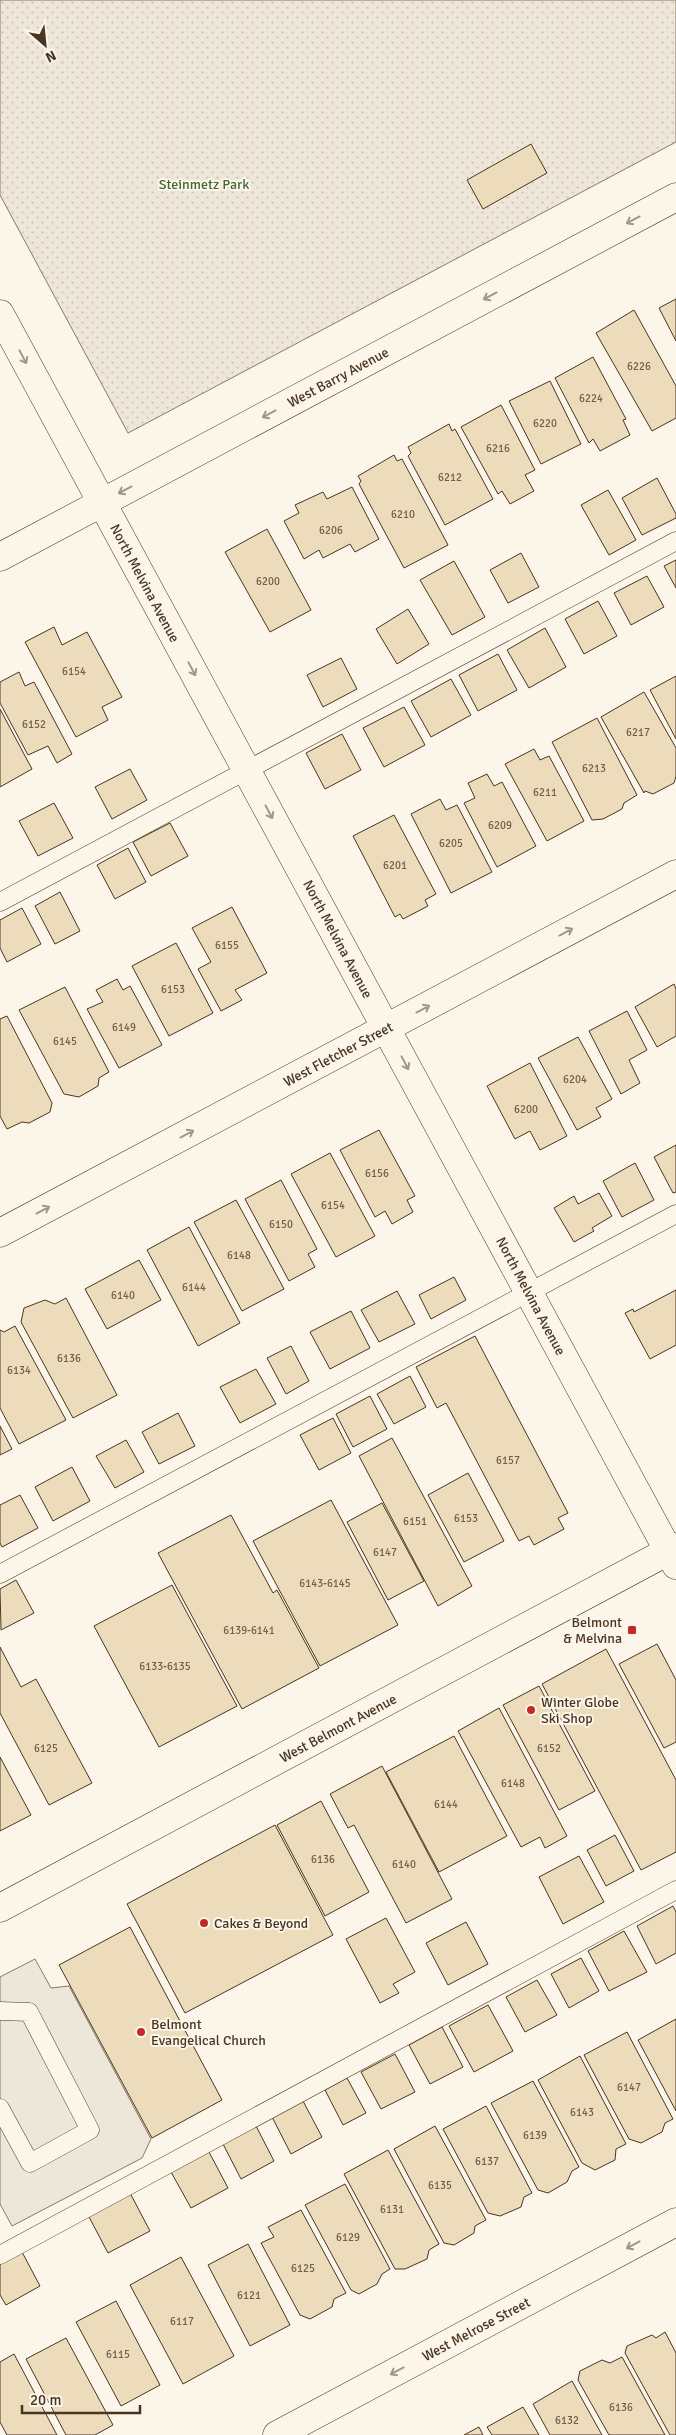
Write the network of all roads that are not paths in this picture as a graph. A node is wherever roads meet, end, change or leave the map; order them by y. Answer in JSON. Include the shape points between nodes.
{"nodes":[{"id":1,"x":676,"y":197,"type":"edge"},
{"id":2,"x":0,"y":314,"type":"edge"},
{"id":3,"x":102,"y":503,"type":"junction"},
{"id":4,"x":676,"y":541,"type":"edge"},
{"id":5,"x":0,"y":557,"type":"edge"},
{"id":6,"x":247,"y":770,"type":"junction"},
{"id":7,"x":676,"y":874,"type":"edge"},
{"id":8,"x":0,"y":902,"type":"edge"},
{"id":9,"x":386,"y":1028,"type":"junction"},
{"id":10,"x":676,"y":1214,"type":"edge"},
{"id":11,"x":0,"y":1233,"type":"edge"},
{"id":12,"x":529,"y":1292,"type":"junction"},
{"id":13,"x":674,"y":1555,"type":"edge"},
{"id":14,"x":0,"y":1574,"type":"edge"},
{"id":15,"x":676,"y":1890,"type":"edge"},
{"id":16,"x":0,"y":1908,"type":"edge"},
{"id":17,"x":0,"y":2011,"type":"edge"},
{"id":18,"x":0,"y":2108,"type":"edge"},
{"id":19,"x":676,"y":2222,"type":"edge"},
{"id":20,"x":0,"y":2255,"type":"edge"},
{"id":21,"x":277,"y":2435,"type":"edge"}],
"edges":[{"from":1,"to":3,"type":"street","name":"West Barry Avenue","one_way":true},
{"from":2,"to":3,"type":"street","name":"North Melvina Avenue","one_way":true},
{"from":3,"to":5,"type":"street","name":"West Barry Avenue"},
{"from":3,"to":6,"type":"street","name":"North Melvina Avenue","one_way":true},
{"from":4,"to":6,"type":"lane"},
{"from":6,"to":8,"type":"lane"},
{"from":6,"to":9,"type":"street","name":"North Melvina Avenue","one_way":true},
{"from":9,"to":7,"type":"street","name":"West Fletcher Street","one_way":true},
{"from":11,"to":9,"type":"street","name":"West Fletcher Street","one_way":true},
{"from":9,"to":12,"type":"street","name":"North Melvina Avenue","one_way":true},
{"from":10,"to":12,"type":"lane"},
{"from":12,"to":13,"type":"street","name":"North Melvina Avenue"},
{"from":12,"to":14,"type":"lane"},
{"from":13,"to":16,"type":"street","name":"West Belmont Avenue"},
{"from":15,"to":20,"type":"lane"},
{"from":17,"to":18,"type":"lane","via":[[29,2012],[90,2130],[30,2163]]},
{"from":19,"to":21,"type":"street","name":"West Melrose Street","one_way":true}]}
